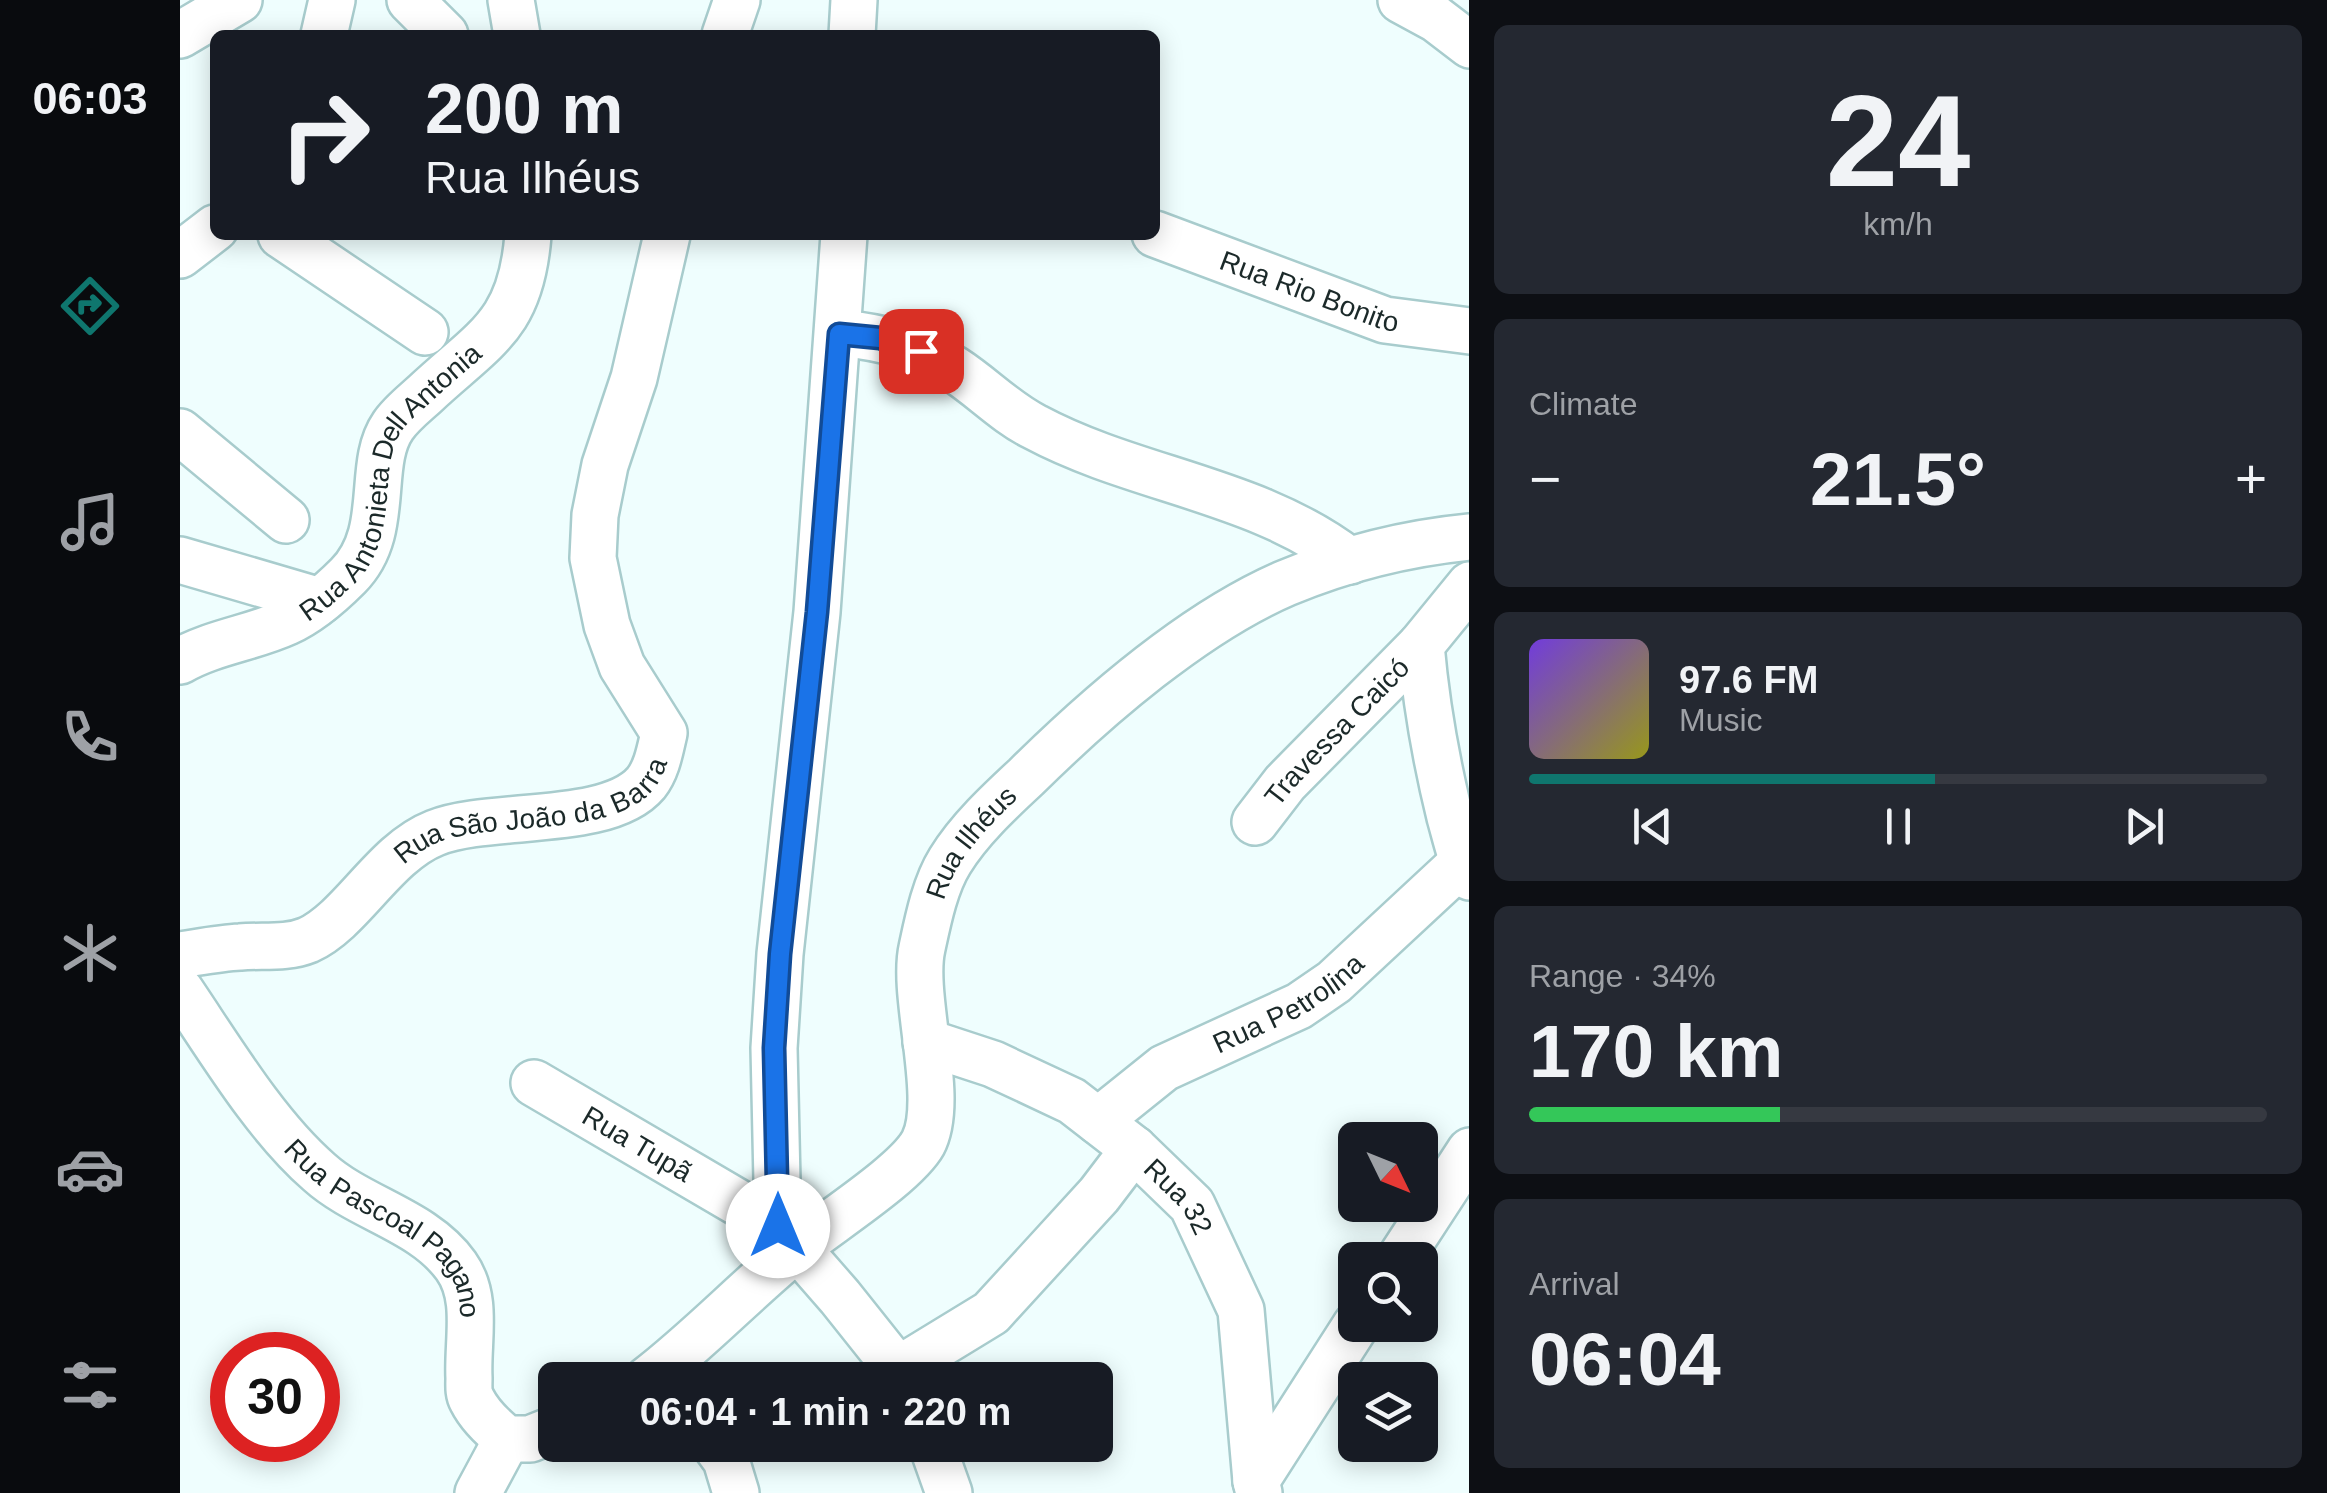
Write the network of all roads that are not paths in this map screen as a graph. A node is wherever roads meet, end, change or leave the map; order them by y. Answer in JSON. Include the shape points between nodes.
{"nodes":[{"id":1,"x":239,"y":0,"type":"edge"},
{"id":2,"x":332,"y":0,"type":"edge"},
{"id":3,"x":410,"y":0,"type":"edge"},
{"id":4,"x":511,"y":0,"type":"edge"},
{"id":5,"x":737,"y":0,"type":"edge"},
{"id":6,"x":854,"y":0,"type":"edge"},
{"id":7,"x":1401,"y":0,"type":"edge"},
{"id":8,"x":325,"y":30,"type":"edge"},
{"id":9,"x":441,"y":30,"type":"edge"},
{"id":10,"x":517,"y":30,"type":"edge"},
{"id":11,"x":727,"y":30,"type":"edge"},
{"id":12,"x":852,"y":30,"type":"edge"},
{"id":13,"x":180,"y":35,"type":"edge"},
{"id":14,"x":1469,"y":44,"type":"edge"},
{"id":15,"x":210,"y":232,"type":"edge"},
{"id":16,"x":1160,"y":236,"type":"edge"},
{"id":17,"x":287,"y":240,"type":"edge"},
{"id":18,"x":527,"y":240,"type":"edge"},
{"id":19,"x":666,"y":240,"type":"edge"},
{"id":20,"x":844,"y":240,"type":"edge"},
{"id":21,"x":180,"y":255,"type":"edge"},
{"id":22,"x":1469,"y":331,"type":"edge"},
{"id":23,"x":425,"y":332,"type":"dead end"},
{"id":24,"x":839,"y":334,"type":"junction"},
{"id":25,"x":180,"y":432,"type":"edge"},
{"id":26,"x":286,"y":520,"type":"dead end"},
{"id":27,"x":1469,"y":537,"type":"edge"},
{"id":28,"x":180,"y":560,"type":"edge"},
{"id":29,"x":1350,"y":561,"type":"junction"},
{"id":30,"x":1469,"y":586,"type":"edge"},
{"id":31,"x":320,"y":601,"type":"junction"},
{"id":32,"x":1420,"y":645,"type":"junction"},
{"id":33,"x":180,"y":661,"type":"edge"},
{"id":34,"x":1255,"y":822,"type":"dead end"},
{"id":35,"x":1466,"y":870,"type":"edge"},
{"id":36,"x":180,"y":955,"type":"edge"},
{"id":37,"x":180,"y":990,"type":"edge"},
{"id":38,"x":926,"y":1042,"type":"junction"},
{"id":39,"x":534,"y":1083,"type":"dead end"},
{"id":40,"x":1098,"y":1121,"type":"junction"},
{"id":41,"x":1134,"y":1149,"type":"junction"},
{"id":42,"x":1469,"y":1152,"type":"edge"},
{"id":43,"x":788,"y":1237,"type":"junction"},
{"id":44,"x":1410,"y":1242,"type":"edge"},
{"id":45,"x":1346,"y":1342,"type":"edge"},
{"id":46,"x":671,"y":1362,"type":"edge"},
{"id":47,"x":889,"y":1362,"type":"edge"},
{"id":48,"x":918,"y":1362,"type":"edge"},
{"id":49,"x":538,"y":1435,"type":"edge"},
{"id":50,"x":507,"y":1440,"type":"junction"},
{"id":51,"x":727,"y":1462,"type":"edge"},
{"id":52,"x":938,"y":1462,"type":"edge"},
{"id":53,"x":1258,"y":1487,"type":"edge"},
{"id":54,"x":478,"y":1493,"type":"edge"},
{"id":55,"x":736,"y":1493,"type":"edge"},
{"id":56,"x":949,"y":1493,"type":"edge"}],
"edges":[{"from":1,"to":13,"type":"street"},
{"from":2,"to":8,"type":"street"},
{"from":3,"to":9,"type":"street"},
{"from":4,"to":10,"type":"street"},
{"from":5,"to":11,"type":"street"},
{"from":6,"to":12,"type":"street"},
{"from":7,"to":14,"type":"street"},
{"from":15,"to":21,"type":"street"},
{"from":16,"to":22,"type":"street","name":"Rua Rio Bonito","via":[[1385,320]]},
{"from":17,"to":23,"type":"street"},
{"from":18,"to":31,"type":"street","name":"Rua Antonieta Dell Antonia","via":[[512,307],[488,340],[391,428],[370,542],[351,573]]},
{"from":19,"to":36,"type":"street","name":"Rua São João da Barra","via":[[634,378],[605,465],[593,558],[622,666],[664,733],[647,782],[633,795],[592,810],[436,832],[396,858],[312,938]]},
{"from":20,"to":24,"type":"street"},
{"from":24,"to":29,"type":"street","via":[[921,351],[1034,427],[1259,510]]},
{"from":24,"to":43,"type":"street","via":[[774,1048]]},
{"from":25,"to":26,"type":"street"},
{"from":27,"to":29,"type":"street","name":"Rua Ilhéus"},
{"from":28,"to":31,"type":"street"},
{"from":29,"to":38,"type":"street","name":"Rua Ilhéus","via":[[1285,584],[1216,622],[1140,676],[990,811],[949,862],[931,913],[920,953]]},
{"from":30,"to":32,"type":"street","name":"Travessa Caicó"},
{"from":31,"to":33,"type":"street","name":"Rua Antonieta Dell Antonia","via":[[289,622]]},
{"from":32,"to":34,"type":"street","name":"Travessa Caicó"},
{"from":32,"to":35,"type":"street","via":[[1441,780]]},
{"from":35,"to":40,"type":"street","name":"Rua Petrolina","via":[[1299,1006],[1164,1068]]},
{"from":37,"to":50,"type":"street","name":"Rua Pascoal Pagano","via":[[318,1172],[428,1238],[458,1268],[470,1298],[470,1396]]},
{"from":38,"to":40,"type":"street","name":"Rua 32","via":[[993,1064],[1072,1101]]},
{"from":38,"to":43,"type":"street","name":"Rua Ilhéus","via":[[930,1113],[924,1142],[904,1166]]},
{"from":39,"to":43,"type":"street","name":"Rua Tupã"},
{"from":40,"to":41,"type":"street","name":"Rua 32"},
{"from":41,"to":48,"type":"street","via":[[992,1313]]},
{"from":41,"to":53,"type":"street","name":"Rua 32","via":[[1192,1205],[1241,1310]]},
{"from":42,"to":44,"type":"street"},
{"from":43,"to":46,"type":"street"},
{"from":43,"to":47,"type":"street","name":"Rua Tupã"},
{"from":45,"to":53,"type":"street"},
{"from":49,"to":50,"type":"street"},
{"from":50,"to":54,"type":"street"},
{"from":51,"to":55,"type":"street"},
{"from":52,"to":56,"type":"street"}]}
